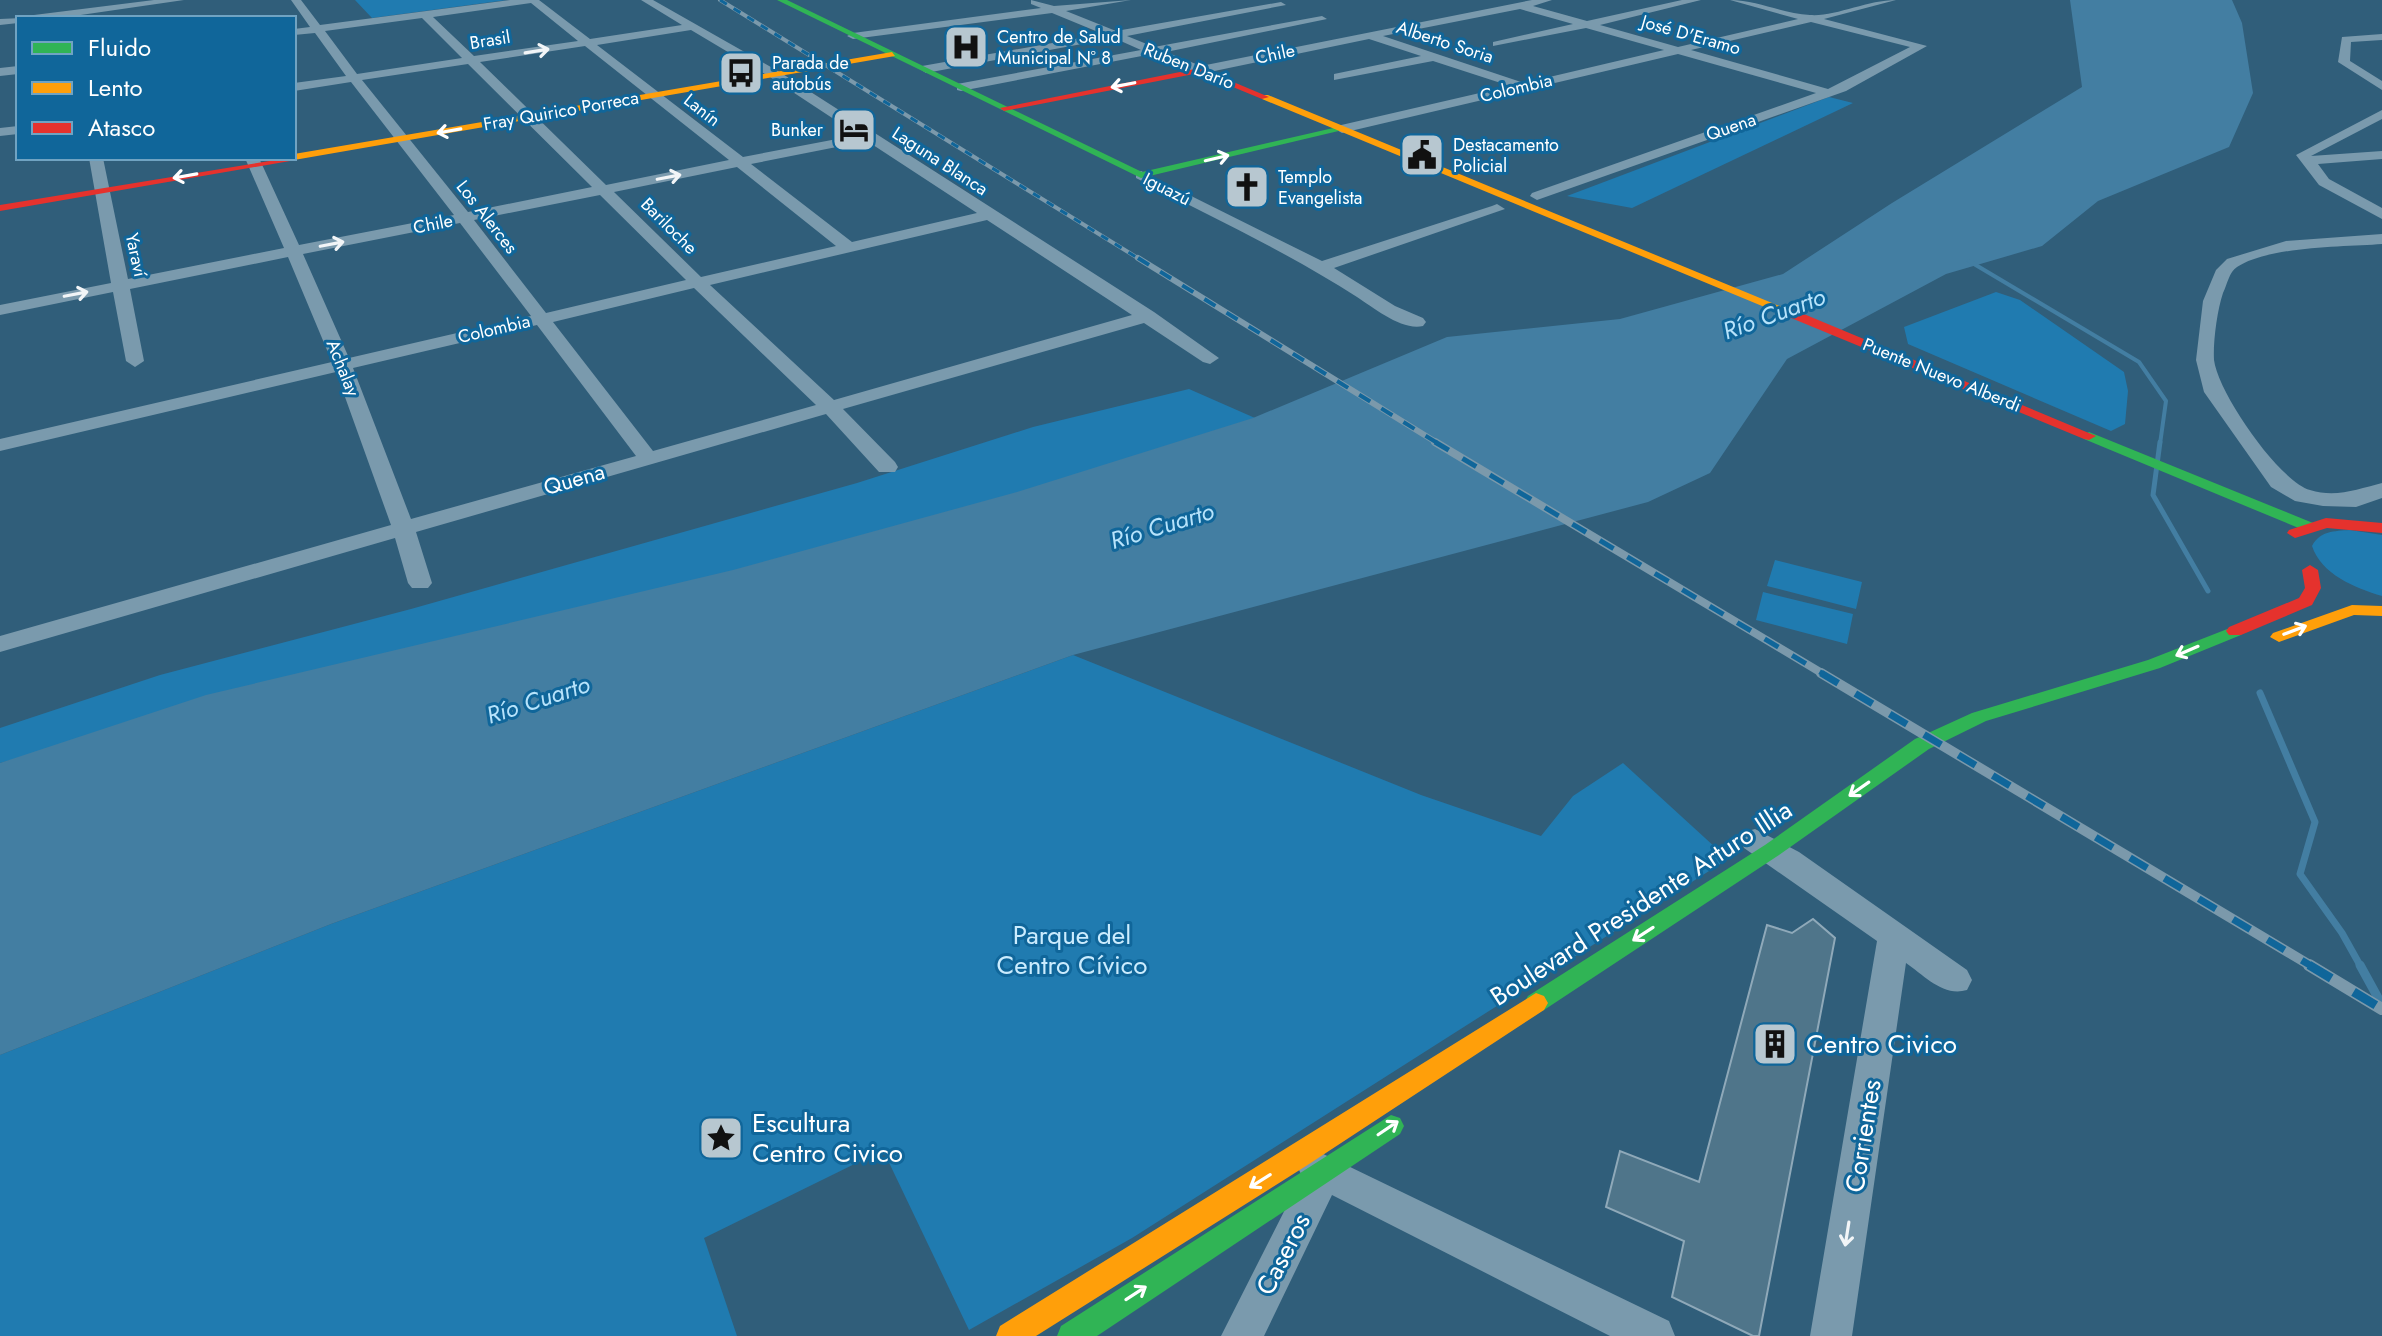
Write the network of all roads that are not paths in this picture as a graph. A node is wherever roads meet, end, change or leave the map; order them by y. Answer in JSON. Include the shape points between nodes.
{"nodes":[{"id":1,"x":62,"y":0,"type":"edge"},
{"id":2,"x":296,"y":0,"type":"edge"},
{"id":3,"x":533,"y":0,"type":"edge"},
{"id":4,"x":646,"y":0,"type":"edge"},
{"id":5,"x":781,"y":0,"type":"edge"},
{"id":6,"x":1126,"y":0,"type":"edge"},
{"id":7,"x":1264,"y":0,"type":"edge"},
{"id":8,"x":1501,"y":0,"type":"edge"},
{"id":9,"x":1547,"y":0,"type":"edge"},
{"id":10,"x":1696,"y":0,"type":"edge"},
{"id":11,"x":1735,"y":0,"type":"edge"},
{"id":12,"x":1891,"y":0,"type":"edge"},
{"id":13,"x":1035,"y":2,"type":"dead end"},
{"id":14,"x":181,"y":3,"type":"edge"},
{"id":15,"x":1281,"y":5,"type":"junction"},
{"id":16,"x":1520,"y":5,"type":"junction"},
{"id":17,"x":1053,"y":9,"type":"junction"},
{"id":18,"x":66,"y":14,"type":"junction"},
{"id":19,"x":424,"y":14,"type":"junction"},
{"id":20,"x":50,"y":16,"type":"edge"},
{"id":21,"x":1811,"y":19,"type":"junction"},
{"id":22,"x":1333,"y":23,"type":"junction"},
{"id":23,"x":1586,"y":24,"type":"junction"},
{"id":24,"x":2353,"y":26,"type":"dead end"},
{"id":25,"x":692,"y":27,"type":"junction"},
{"id":26,"x":318,"y":29,"type":"junction"},
{"id":27,"x":296,"y":32,"type":"edge"},
{"id":28,"x":1112,"y":35,"type":"junction"},
{"id":29,"x":1367,"y":35,"type":"junction"},
{"id":30,"x":2382,"y":37,"type":"edge"},
{"id":31,"x":2346,"y":39,"type":"junction"},
{"id":32,"x":588,"y":43,"type":"junction"},
{"id":33,"x":1497,"y":44,"type":"dead end"},
{"id":34,"x":1151,"y":50,"type":"junction"},
{"id":35,"x":1679,"y":50,"type":"junction"},
{"id":36,"x":871,"y":51,"type":"junction"},
{"id":37,"x":1434,"y":57,"type":"junction"},
{"id":38,"x":472,"y":61,"type":"junction"},
{"id":39,"x":919,"y":66,"type":"junction"},
{"id":40,"x":1200,"y":70,"type":"junction"},
{"id":41,"x":774,"y":74,"type":"junction"},
{"id":42,"x":1338,"y":77,"type":"dead end"},
{"id":43,"x":355,"y":78,"type":"junction"},
{"id":44,"x":2382,"y":86,"type":"edge"},
{"id":45,"x":296,"y":87,"type":"edge"},
{"id":46,"x":961,"y":87,"type":"junction"},
{"id":47,"x":1523,"y":87,"type":"junction"},
{"id":48,"x":1826,"y":92,"type":"junction"},
{"id":49,"x":655,"y":95,"type":"junction"},
{"id":50,"x":1004,"y":108,"type":"junction"},
{"id":51,"x":2382,"y":114,"type":"edge"},
{"id":52,"x":531,"y":117,"type":"junction"},
{"id":53,"x":1342,"y":129,"type":"junction"},
{"id":54,"x":866,"y":137,"type":"junction"},
{"id":55,"x":399,"y":139,"type":"junction"},
{"id":56,"x":2382,"y":155,"type":"edge"},
{"id":57,"x":296,"y":157,"type":"edge"},
{"id":58,"x":96,"y":160,"type":"edge"},
{"id":59,"x":254,"y":161,"type":"edge"},
{"id":60,"x":740,"y":163,"type":"junction"},
{"id":61,"x":2307,"y":163,"type":"junction"},
{"id":62,"x":1141,"y":175,"type":"junction"},
{"id":63,"x":604,"y":190,"type":"junction"},
{"id":64,"x":103,"y":191,"type":"junction"},
{"id":65,"x":1537,"y":196,"type":"dead end"},
{"id":66,"x":0,"y":208,"type":"edge"},
{"id":67,"x":1497,"y":209,"type":"dead end"},
{"id":68,"x":2382,"y":214,"type":"edge"},
{"id":69,"x":988,"y":215,"type":"junction"},
{"id":70,"x":464,"y":217,"type":"junction"},
{"id":71,"x":1571,"y":226,"type":"joint"},
{"id":72,"x":2382,"y":239,"type":"edge"},
{"id":73,"x":848,"y":247,"type":"junction"},
{"id":74,"x":295,"y":251,"type":"junction"},
{"id":75,"x":1321,"y":267,"type":"junction"},
{"id":76,"x":697,"y":282,"type":"junction"},
{"id":77,"x":122,"y":285,"type":"junction"},
{"id":78,"x":0,"y":310,"type":"edge"},
{"id":79,"x":1148,"y":316,"type":"junction"},
{"id":80,"x":540,"y":319,"type":"junction"},
{"id":81,"x":1417,"y":322,"type":"dead end"},
{"id":82,"x":1210,"y":358,"type":"dead end"},
{"id":83,"x":135,"y":361,"type":"dead end"},
{"id":84,"x":343,"y":364,"type":"junction"},
{"id":85,"x":828,"y":405,"type":"junction"},
{"id":86,"x":0,"y":445,"type":"edge"},
{"id":87,"x":648,"y":458,"type":"junction"},
{"id":88,"x":887,"y":467,"type":"dead end"},
{"id":89,"x":2382,"y":490,"type":"edge"},
{"id":90,"x":404,"y":527,"type":"junction"},
{"id":91,"x":2382,"y":528,"type":"edge"},
{"id":92,"x":2301,"y":530,"type":"junction"},
{"id":93,"x":2310,"y":570,"type":"junction"},
{"id":94,"x":420,"y":583,"type":"dead end"},
{"id":95,"x":2329,"y":583,"type":"dead end"},
{"id":96,"x":2351,"y":594,"type":"dead end"},
{"id":97,"x":2382,"y":609,"type":"edge"},
{"id":98,"x":2264,"y":642,"type":"dead end"},
{"id":99,"x":0,"y":644,"type":"edge"},
{"id":100,"x":2164,"y":680,"type":"dead end"},
{"id":101,"x":1772,"y":850,"type":"junction"},
{"id":102,"x":1894,"y":936,"type":"junction"},
{"id":103,"x":1668,"y":940,"type":"dead end"},
{"id":104,"x":1955,"y":980,"type":"dead end"},
{"id":105,"x":1403,"y":1118,"type":"dead end"},
{"id":106,"x":1311,"y":1165,"type":"junction"},
{"id":107,"x":1010,"y":1336,"type":"edge"},
{"id":108,"x":1071,"y":1336,"type":"edge"},
{"id":109,"x":1242,"y":1336,"type":"edge"},
{"id":110,"x":1654,"y":1336,"type":"edge"},
{"id":111,"x":1831,"y":1336,"type":"edge"}],
"edges":[{"from":1,"to":18,"type":"street"},
{"from":2,"to":26,"type":"street","name":"Los Alerces"},
{"from":3,"to":19,"type":"street"},
{"from":3,"to":32,"type":"street","name":"Lanín"},
{"from":4,"to":25,"type":"street","name":"Laguna Blanca"},
{"from":5,"to":36,"type":"main road","name":"Iguazú"},
{"from":6,"to":17,"type":"street"},
{"from":7,"to":15,"type":"street","name":"Alberto Soria"},
{"from":8,"to":16,"type":"street","name":"José D'Eramo"},
{"from":9,"to":16,"type":"street","name":"Chile"},
{"from":10,"to":23,"type":"street"},
{"from":11,"to":21,"type":"street"},
{"from":12,"to":21,"type":"street","name":"Colombia"},
{"from":13,"to":17,"type":"street","name":"Ruben Darío"},
{"from":14,"to":18,"type":"street"},
{"from":15,"to":22,"type":"street","name":"Alberto Soria"},
{"from":15,"to":28,"type":"street"},
{"from":16,"to":23,"type":"street","name":"José D'Eramo"},
{"from":16,"to":29,"type":"street","name":"Chile"},
{"from":17,"to":28,"type":"street","name":"Ruben Darío"},
{"from":17,"to":36,"type":"street"},
{"from":18,"to":20,"type":"street"},
{"from":19,"to":26,"type":"street"},
{"from":19,"to":38,"type":"street","name":"Bariloche"},
{"from":21,"to":35,"type":"street","name":"Colombia"},
{"from":21,"to":48,"type":"street","name":"Quena","via":[[1921,46]]},
{"from":22,"to":29,"type":"street","name":"Alberto Soria"},
{"from":22,"to":34,"type":"street"},
{"from":23,"to":33,"type":"street"},
{"from":23,"to":35,"type":"street","name":"José D'Eramo"},
{"from":24,"to":31,"type":"street"},
{"from":25,"to":32,"type":"street","name":"Brasil"},
{"from":25,"to":41,"type":"street","name":"Laguna Blanca"},
{"from":26,"to":27,"type":"street"},
{"from":26,"to":43,"type":"street","name":"Los Alerces"},
{"from":28,"to":34,"type":"street","name":"Ruben Darío"},
{"from":28,"to":39,"type":"street"},
{"from":29,"to":37,"type":"street","name":"Alberto Soria"},
{"from":29,"to":40,"type":"street","name":"Chile"},
{"from":30,"to":31,"type":"street"},
{"from":31,"to":44,"type":"street","via":[[2344,62]]},
{"from":38,"to":32,"type":"street","name":"Brasil","one_way":true},
{"from":32,"to":49,"type":"street","name":"Lanín"},
{"from":34,"to":40,"type":"street","name":"Ruben Darío"},
{"from":34,"to":46,"type":"street"},
{"from":35,"to":47,"type":"street","name":"Colombia"},
{"from":35,"to":48,"type":"street","name":"José D'Eramo"},
{"from":36,"to":39,"type":"main road","name":"Iguazú"},
{"from":36,"to":41,"type":"main road","name":"Fray Quirico Porreca"},
{"from":37,"to":42,"type":"street"},
{"from":37,"to":47,"type":"street","name":"Alberto Soria"},
{"from":38,"to":43,"type":"street","name":"Brasil"},
{"from":38,"to":52,"type":"street","name":"Bariloche"},
{"from":39,"to":46,"type":"main road","name":"Iguazú"},
{"from":40,"to":50,"type":"main road","name":"Chile","one_way":true},
{"from":40,"to":53,"type":"main road","name":"Ruben Darío"},
{"from":41,"to":49,"type":"main road","name":"Fray Quirico Porreca"},
{"from":41,"to":54,"type":"street","name":"Laguna Blanca"},
{"from":43,"to":45,"type":"street","name":"Brasil"},
{"from":43,"to":55,"type":"street","name":"Los Alerces"},
{"from":46,"to":50,"type":"main road","name":"Iguazú"},
{"from":47,"to":53,"type":"street","name":"Colombia"},
{"from":48,"to":65,"type":"street","name":"Quena"},
{"from":49,"to":52,"type":"main road","name":"Fray Quirico Porreca"},
{"from":49,"to":60,"type":"street","name":"Lanín"},
{"from":50,"to":62,"type":"main road","name":"Iguazú"},
{"from":51,"to":61,"type":"street","via":[[2305,152]]},
{"from":52,"to":55,"type":"main road","name":"Fray Quirico Porreca","one_way":true},
{"from":52,"to":63,"type":"street","name":"Bariloche"},
{"from":62,"to":53,"type":"main road","name":"Colombia","one_way":true},
{"from":53,"to":71,"type":"main road","name":"Ruben Darío"},
{"from":54,"to":60,"type":"street","name":"Chile"},
{"from":54,"to":69,"type":"street","name":"Laguna Blanca"},
{"from":55,"to":57,"type":"main road","name":"Fray Quirico Porreca"},
{"from":55,"to":70,"type":"street","name":"Los Alerces"},
{"from":56,"to":61,"type":"street"},
{"from":58,"to":64,"type":"street","name":"Yaraví"},
{"from":59,"to":64,"type":"main road","name":"Fray Quirico Porreca","one_way":true},
{"from":59,"to":74,"type":"street","name":"Achalay"},
{"from":63,"to":60,"type":"street","name":"Chile","one_way":true},
{"from":60,"to":73,"type":"street","name":"Lanín"},
{"from":61,"to":68,"type":"street","via":[[2324,182]]},
{"from":62,"to":75,"type":"street","name":"Iguazú"},
{"from":63,"to":70,"type":"street","name":"Chile"},
{"from":63,"to":76,"type":"street","name":"Bariloche"},
{"from":64,"to":66,"type":"main road","name":"Fray Quirico Porreca"},
{"from":64,"to":77,"type":"street","name":"Yaraví"},
{"from":67,"to":75,"type":"street"},
{"from":69,"to":73,"type":"street","name":"Colombia"},
{"from":69,"to":79,"type":"street","name":"Laguna Blanca"},
{"from":74,"to":70,"type":"street","name":"Chile","one_way":true},
{"from":70,"to":80,"type":"street","name":"Los Alerces"},
{"from":71,"to":92,"type":"main road","name":"Puente Nuevo Alberdi"},
{"from":72,"to":89,"type":"street","via":[[2286,246],[2233,262],[2224,270],[2212,301],[2205,360],[2214,392],[2279,482],[2303,496],[2323,499],[2356,500]]},
{"from":73,"to":76,"type":"street","name":"Colombia"},
{"from":74,"to":77,"type":"street","name":"Chile"},
{"from":74,"to":84,"type":"street","name":"Achalay"},
{"from":75,"to":81,"type":"street","name":"Iguazú"},
{"from":76,"to":80,"type":"street","name":"Colombia"},
{"from":76,"to":85,"type":"street","name":"Bariloche"},
{"from":78,"to":77,"type":"street","name":"Chile","one_way":true},
{"from":77,"to":83,"type":"street","name":"Yaraví"},
{"from":79,"to":82,"type":"street","name":"Laguna Blanca"},
{"from":79,"to":85,"type":"street","name":"Quena"},
{"from":80,"to":84,"type":"street","name":"Colombia"},
{"from":80,"to":87,"type":"street","name":"Los Alerces"},
{"from":84,"to":86,"type":"street","name":"Colombia"},
{"from":84,"to":90,"type":"street","name":"Achalay"},
{"from":85,"to":87,"type":"street","name":"Quena"},
{"from":85,"to":88,"type":"street","name":"Bariloche"},
{"from":87,"to":90,"type":"street","name":"Quena"},
{"from":90,"to":94,"type":"street","name":"Achalay"},
{"from":90,"to":99,"type":"street","name":"Quena"},
{"from":91,"to":92,"type":"main road","via":[[2355,523]]},
{"from":92,"to":93,"type":"main road","via":[[2293,543]]},
{"from":93,"to":95,"type":"main road"},
{"from":93,"to":101,"type":"main road","name":"Boulevard Presidente Arturo Illia","one_way":true,"via":[[2313,588],[2306,601],[2154,664],[1979,717],[1922,744]]},
{"from":96,"to":97,"type":"main road"},
{"from":98,"to":97,"type":"main road","one_way":true,"via":[[2352,610]]},
{"from":100,"to":101,"type":"main road","name":"Boulevard Presidente Arturo Illia","via":[[2003,726],[1937,753]]},
{"from":101,"to":102,"type":"street"},
{"from":101,"to":103,"type":"main road","name":"Boulevard Presidente Arturo Illia"},
{"from":101,"to":106,"type":"main road","name":"Boulevard Presidente Arturo Illia","one_way":true},
{"from":102,"to":104,"type":"street"},
{"from":102,"to":111,"type":"street","name":"Corrientes","one_way":true},
{"from":106,"to":105,"type":"main road","name":"Boulevard Presidente Arturo Illia","one_way":true},
{"from":106,"to":107,"type":"main road","name":"Boulevard Presidente Arturo Illia","one_way":true},
{"from":108,"to":106,"type":"main road","name":"Boulevard Presidente Arturo Illia","one_way":true},
{"from":106,"to":109,"type":"street","name":"Caseros"},
{"from":106,"to":110,"type":"street"}]}
